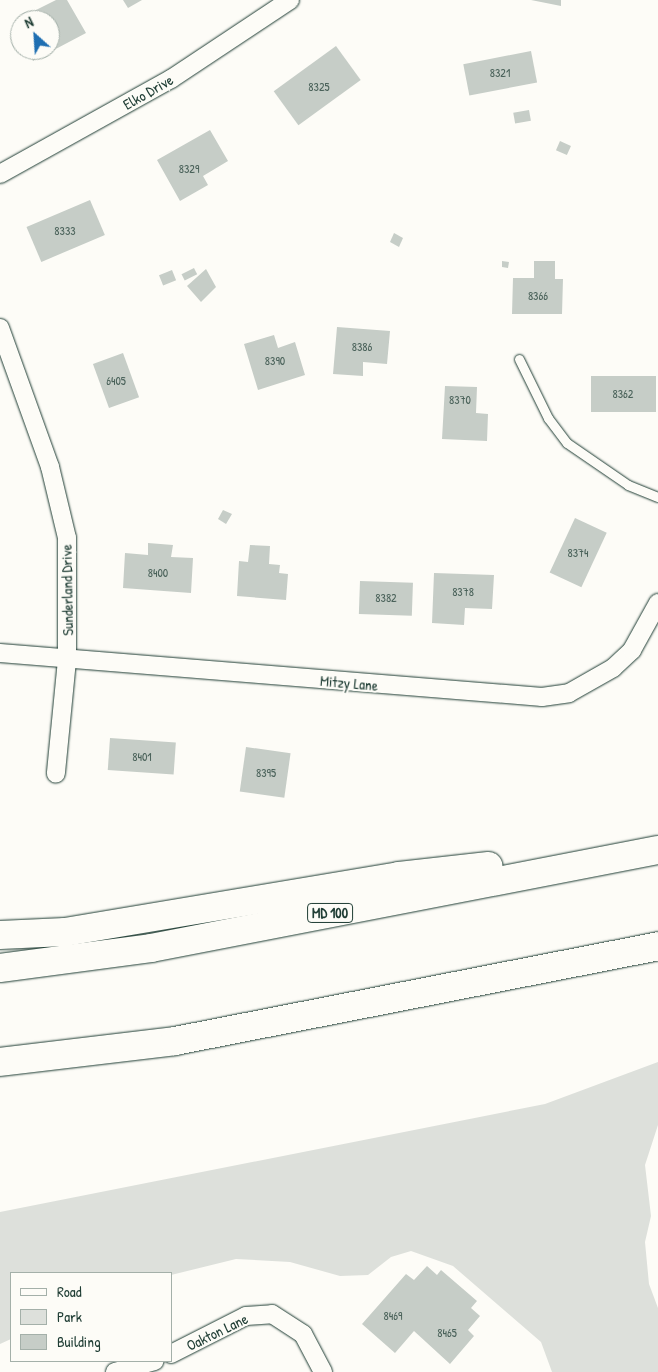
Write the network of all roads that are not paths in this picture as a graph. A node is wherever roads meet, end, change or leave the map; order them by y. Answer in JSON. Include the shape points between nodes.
{"nodes":[{"id":1,"x":290,"y":0,"type":"edge"},
{"id":2,"x":0,"y":174,"type":"edge"},
{"id":3,"x":0,"y":328,"type":"edge"},
{"id":4,"x":519,"y":358,"type":"dead end"},
{"id":5,"x":658,"y":497,"type":"edge"},
{"id":6,"x":658,"y":604,"type":"edge"},
{"id":7,"x":0,"y":653,"type":"edge"},
{"id":8,"x":67,"y":660,"type":"junction"},
{"id":9,"x":56,"y":772,"type":"dead end"},
{"id":10,"x":658,"y":846,"type":"edge"},
{"id":11,"x":658,"y":850,"type":"edge"},
{"id":12,"x":0,"y":935,"type":"edge"},
{"id":13,"x":658,"y":946,"type":"edge"},
{"id":14,"x":0,"y":968,"type":"edge"},
{"id":15,"x":0,"y":1062,"type":"edge"},
{"id":16,"x":172,"y":1353,"type":"edge"},
{"id":17,"x":151,"y":1362,"type":"edge"},
{"id":18,"x":115,"y":1372,"type":"edge"},
{"id":19,"x":323,"y":1372,"type":"edge"}],
"edges":[{"from":1,"to":2,"type":"street","name":"Elko Drive","via":[[171,79]]},
{"from":3,"to":8,"type":"street","name":"Sunderland Drive","via":[[50,467],[62,514],[69,577]]},
{"from":4,"to":5,"type":"lane","via":[[548,418],[567,443],[628,485]]},
{"from":6,"to":8,"type":"street","name":"Mitzy Lane","via":[[632,650],[613,668],[569,693],[542,697]]},
{"from":7,"to":8,"type":"street","name":"Mitzy Lane"},
{"from":8,"to":9,"type":"street","name":"Sunderland Drive"},
{"from":10,"to":12,"type":"highway","via":[[399,876],[65,932]]},
{"from":11,"to":14,"type":"highway","number":"MD 100","via":[[151,948]]},
{"from":13,"to":15,"type":"highway","via":[[175,1041]]},
{"from":16,"to":19,"type":"street","name":"Oakton Lane","via":[[246,1316],[272,1314],[303,1334]]},
{"from":17,"to":18,"type":"street"}]}
